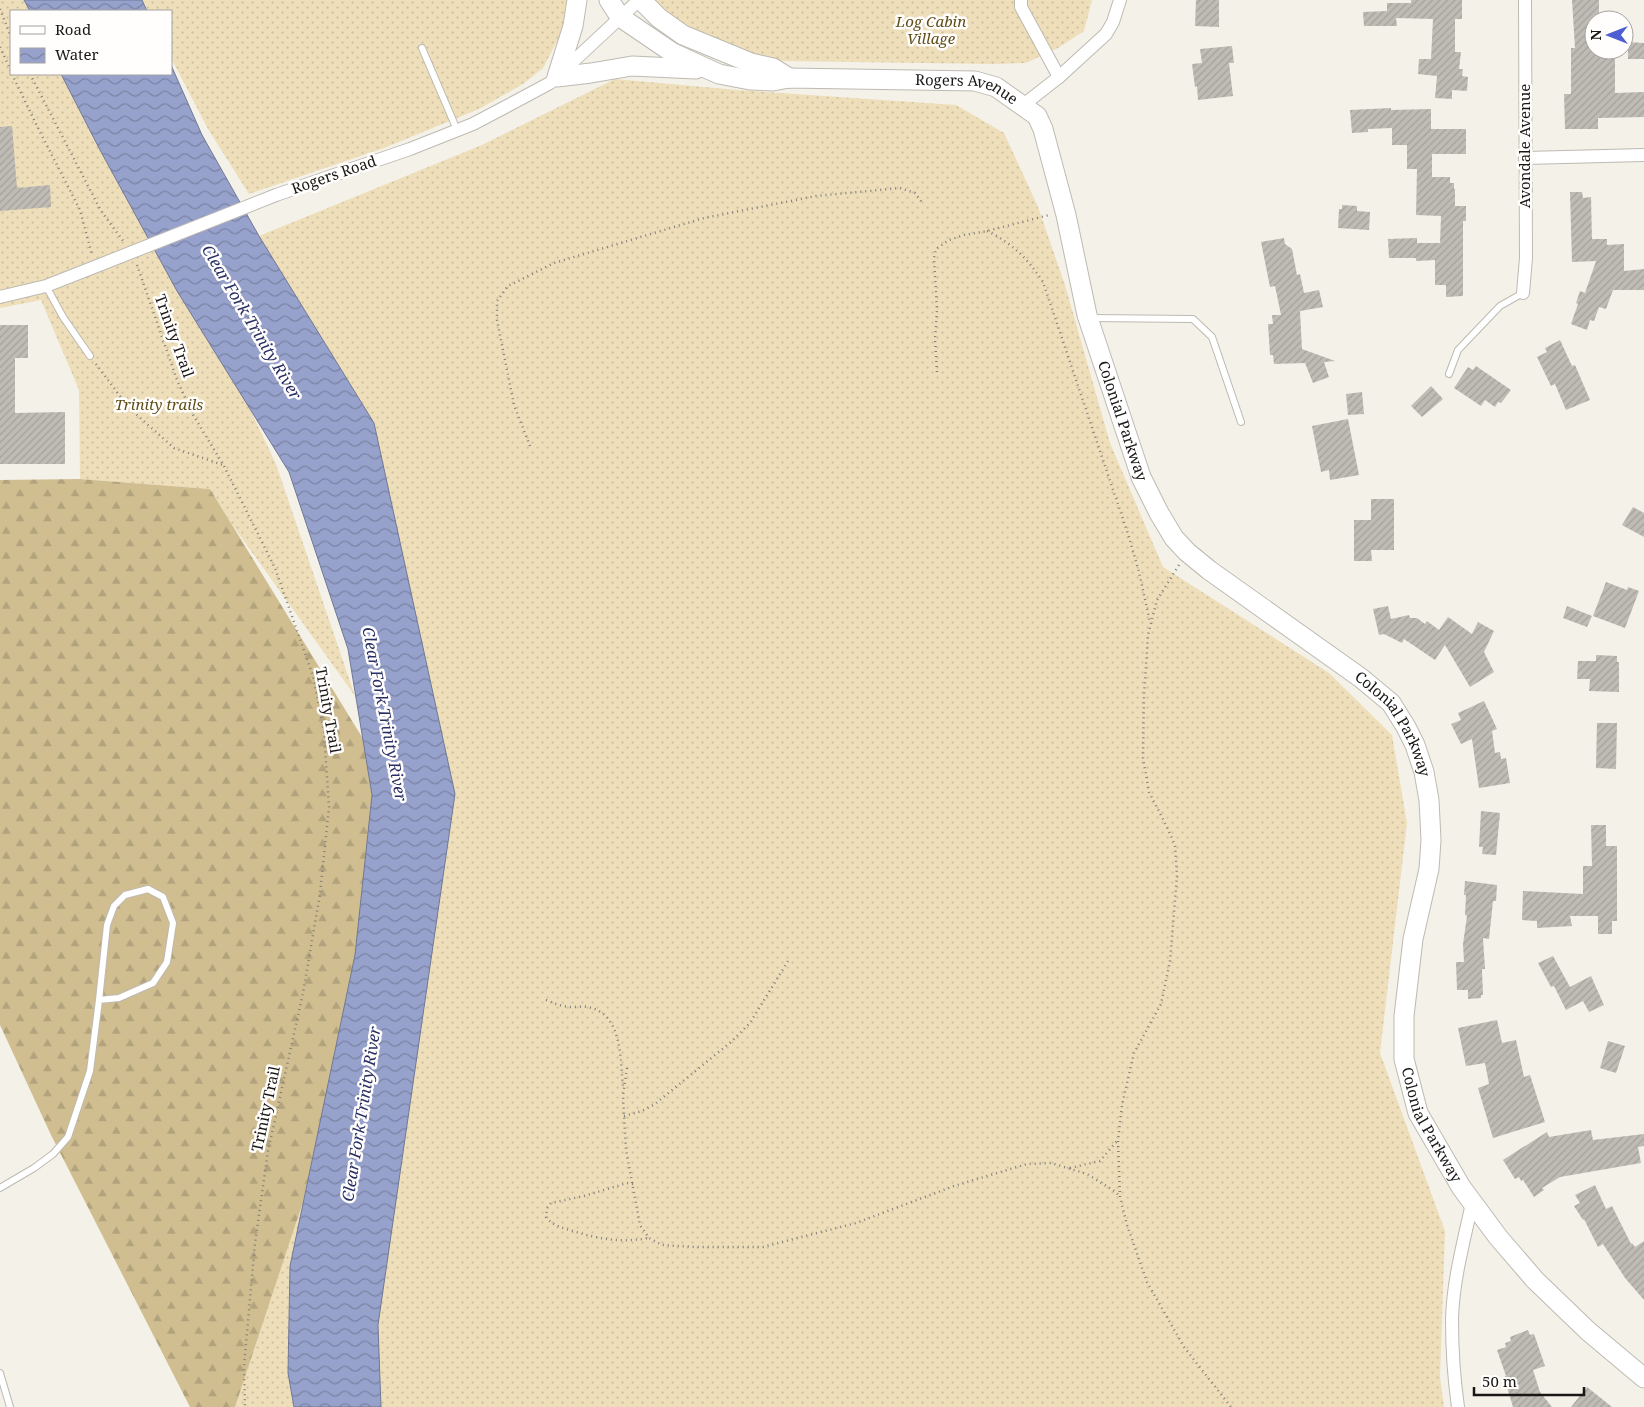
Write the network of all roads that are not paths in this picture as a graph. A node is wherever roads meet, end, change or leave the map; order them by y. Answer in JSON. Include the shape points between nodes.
{"nodes":[{"id":1,"x":577,"y":0,"type":"edge"},
{"id":2,"x":609,"y":0,"type":"edge"},
{"id":3,"x":640,"y":0,"type":"edge"},
{"id":4,"x":1021,"y":0,"type":"edge"},
{"id":5,"x":1120,"y":0,"type":"edge"},
{"id":6,"x":1525,"y":0,"type":"edge"},
{"id":7,"x":620,"y":17,"type":"junction"},
{"id":8,"x":422,"y":48,"type":"dead end"},
{"id":9,"x":710,"y":70,"type":"junction"},
{"id":10,"x":557,"y":77,"type":"junction"},
{"id":11,"x":1059,"y":77,"type":"junction"},
{"id":12,"x":789,"y":78,"type":"junction"},
{"id":13,"x":1022,"y":106,"type":"junction"},
{"id":14,"x":456,"y":130,"type":"junction"},
{"id":15,"x":1644,"y":155,"type":"edge"},
{"id":16,"x":1525,"y":158,"type":"junction"},
{"id":17,"x":46,"y":286,"type":"junction"},
{"id":18,"x":1523,"y":293,"type":"joint"},
{"id":19,"x":0,"y":297,"type":"edge"},
{"id":20,"x":1088,"y":318,"type":"junction"},
{"id":21,"x":90,"y":356,"type":"road end"},
{"id":22,"x":1449,"y":374,"type":"dead end"},
{"id":23,"x":1241,"y":422,"type":"dead end"},
{"id":24,"x":99,"y":1000,"type":"junction"},
{"id":25,"x":0,"y":1188,"type":"edge"},
{"id":26,"x":1472,"y":1203,"type":"junction"},
{"id":27,"x":0,"y":1373,"type":"edge"},
{"id":28,"x":1644,"y":1378,"type":"edge"},
{"id":29,"x":10,"y":1407,"type":"edge"},
{"id":30,"x":1458,"y":1407,"type":"edge"}],
"edges":[{"from":1,"to":10,"type":"street","via":[[573,26]]},
{"from":2,"to":7,"type":"street"},
{"from":3,"to":7,"type":"street","name":"Rogers Road"},
{"from":3,"to":12,"type":"street","name":"Rogers Avenue","via":[[683,35],[751,63],[773,68]]},
{"from":4,"to":11,"type":"street"},
{"from":5,"to":11,"type":"street","name":"Rogers Avenue","via":[[1106,34]]},
{"from":6,"to":16,"type":"street","name":"Avondale Avenue"},
{"from":7,"to":9,"type":"street","name":"Rogers Avenue","via":[[673,53]]},
{"from":7,"to":10,"type":"street","name":"Rogers Road"},
{"from":8,"to":14,"type":"lane"},
{"from":9,"to":10,"type":"street","via":[[632,66]]},
{"from":9,"to":12,"type":"street","name":"Rogers Avenue","via":[[750,80]]},
{"from":10,"to":14,"type":"street","name":"Rogers Road"},
{"from":11,"to":13,"type":"street","name":"Rogers Avenue"},
{"from":12,"to":13,"type":"street","name":"Rogers Avenue","via":[[975,81],[996,87]]},
{"from":13,"to":20,"type":"street","name":"Colonial Parkway","via":[[1037,116],[1042,129]]},
{"from":14,"to":17,"type":"street","name":"Rogers Road","bridge":true,"via":[[276,195]]},
{"from":15,"to":16,"type":"street"},
{"from":16,"to":18,"type":"street","name":"Avondale Avenue"},
{"from":17,"to":19,"type":"street","name":"Rogers Road"},
{"from":17,"to":21,"type":"lane"},
{"from":18,"to":22,"type":"lane","via":[[1500,306],[1458,350]]},
{"from":20,"to":23,"type":"lane","via":[[1193,319],[1212,337]]},
{"from":20,"to":26,"type":"street","name":"Colonial Parkway","via":[[1141,477],[1174,538],[1209,570],[1392,703],[1415,745],[1429,800],[1431,840],[1429,869],[1413,939],[1404,1016],[1404,1059],[1418,1113]]},
{"from":24,"to":24,"type":"lane","via":[[107,926],[114,906],[125,895],[148,889],[163,897],[173,923],[167,962],[153,983],[119,998]]},
{"from":24,"to":25,"type":"lane","via":[[90,1071],[68,1137],[54,1154]]},
{"from":26,"to":28,"type":"street","name":"Colonial Parkway","via":[[1536,1280],[1588,1331]]},
{"from":26,"to":30,"type":"street","via":[[1452,1319]]},
{"from":27,"to":29,"type":"lane"}]}
